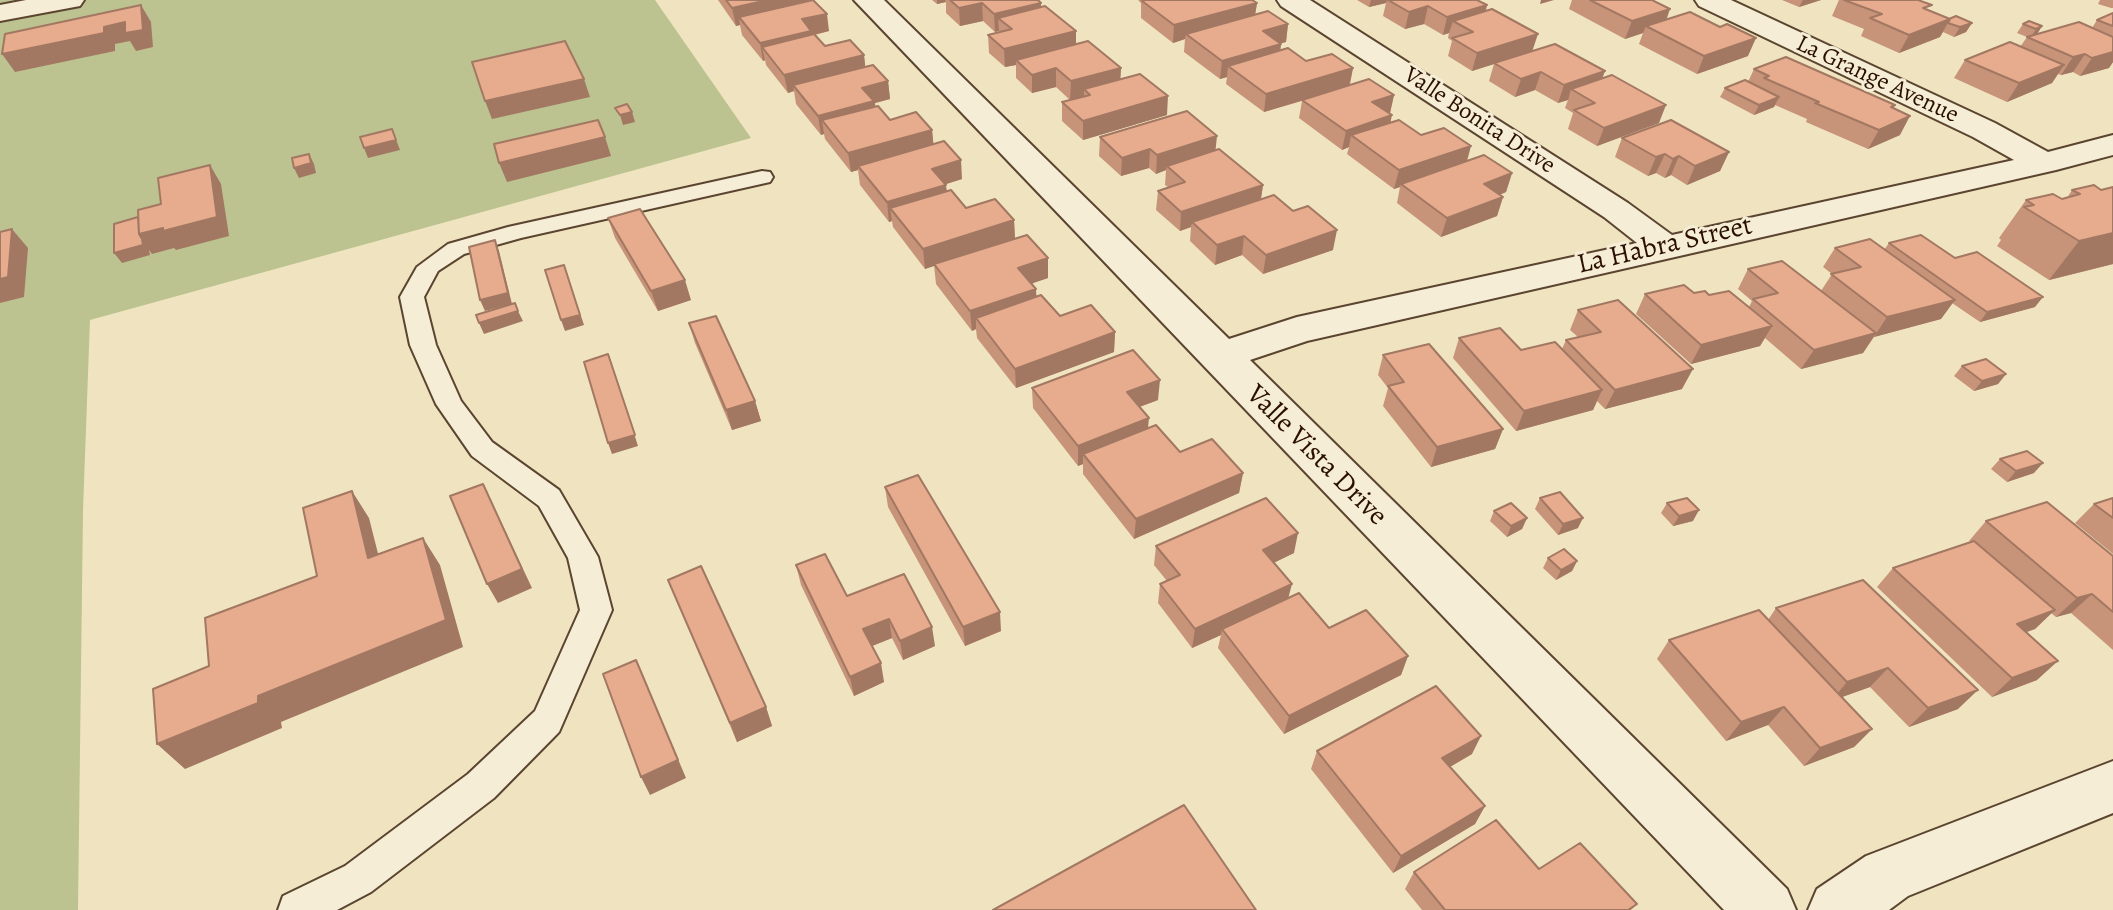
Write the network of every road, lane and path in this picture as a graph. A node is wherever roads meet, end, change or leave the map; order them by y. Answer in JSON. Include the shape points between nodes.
{"nodes":[{"id":1,"x":70,"y":0,"type":"edge"},
{"id":2,"x":868,"y":0,"type":"edge"},
{"id":3,"x":1291,"y":0,"type":"edge"},
{"id":4,"x":1709,"y":0,"type":"edge"},
{"id":5,"x":0,"y":13,"type":"edge"},
{"id":6,"x":2113,"y":145,"type":"edge"},
{"id":7,"x":2044,"y":163,"type":"junction"},
{"id":8,"x":762,"y":177,"type":"dead end"},
{"id":9,"x":1664,"y":246,"type":"junction"},
{"id":10,"x":1219,"y":357,"type":"junction"},
{"id":11,"x":2113,"y":787,"type":"edge"},
{"id":12,"x":297,"y":910,"type":"edge"},
{"id":13,"x":1766,"y":910,"type":"edge"},
{"id":14,"x":1838,"y":910,"type":"edge"}],
"edges":[{"from":1,"to":5,"type":"street"},
{"from":2,"to":10,"type":"street","name":"Valle Vista Drive"},
{"from":3,"to":9,"type":"street","name":"Valle Bonita Drive"},
{"from":4,"to":7,"type":"street","name":"La Grange Avenue"},
{"from":6,"to":7,"type":"street","name":"La Habra Street"},
{"from":7,"to":9,"type":"street","name":"La Habra Street"},
{"from":8,"to":12,"type":"lane","via":[[501,236],[456,249],[429,267],[412,297],[423,345],[449,404],[482,449],[549,498],[583,557],[596,610],[547,721],[481,786],[371,870]]},
{"from":9,"to":10,"type":"street","name":"La Habra Street","via":[[1297,330]]},
{"from":10,"to":13,"type":"street","name":"Valle Vista Drive"},
{"from":11,"to":14,"type":"street","via":[[1887,876]]}]}
